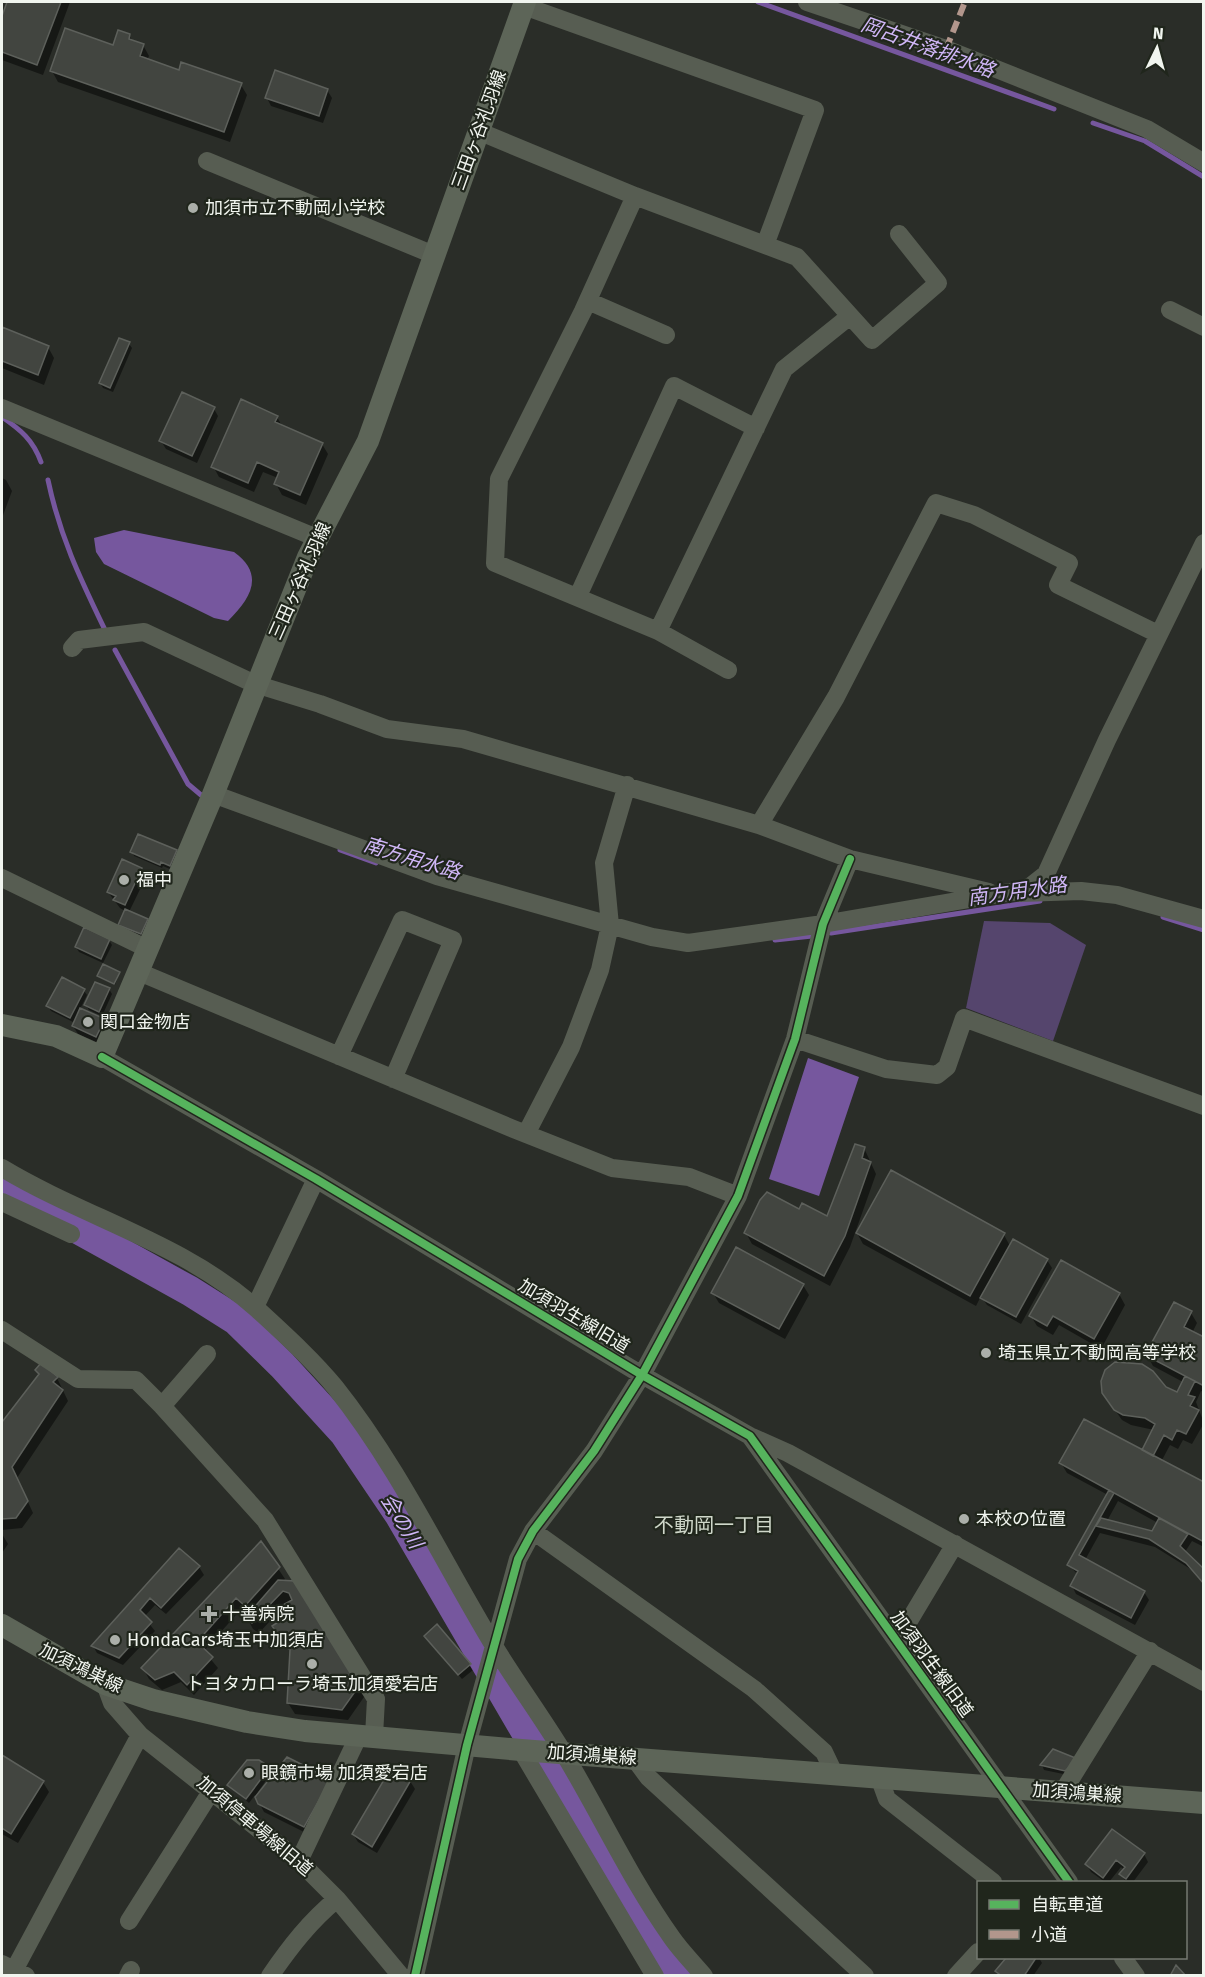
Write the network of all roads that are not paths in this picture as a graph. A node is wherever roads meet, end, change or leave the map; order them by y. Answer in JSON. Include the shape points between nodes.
{"nodes":[{"id":1,"x":807,"y":2,"type":"edge"},
{"id":2,"x":525,"y":4,"type":"edge"},
{"id":3,"x":478,"y":131,"type":"junction"},
{"id":4,"x":207,"y":161,"type":"dead end"},
{"id":5,"x":1203,"y":164,"type":"edge"},
{"id":6,"x":635,"y":196,"type":"junction"},
{"id":7,"x":898,"y":234,"type":"dead end"},
{"id":8,"x":765,"y":245,"type":"junction"},
{"id":9,"x":434,"y":255,"type":"junction"},
{"id":10,"x":588,"y":301,"type":"junction"},
{"id":11,"x":1170,"y":310,"type":"dead end"},
{"id":12,"x":850,"y":316,"type":"junction"},
{"id":13,"x":1203,"y":327,"type":"edge"},
{"id":14,"x":666,"y":335,"type":"dead end"},
{"id":15,"x":2,"y":408,"type":"edge"},
{"id":16,"x":756,"y":428,"type":"junction"},
{"id":17,"x":317,"y":538,"type":"junction"},
{"id":18,"x":1203,"y":543,"type":"edge"},
{"id":19,"x":1196,"y":577,"type":"edge"},
{"id":20,"x":578,"y":596,"type":"junction"},
{"id":21,"x":658,"y":631,"type":"junction"},
{"id":22,"x":1158,"y":634,"type":"junction"},
{"id":23,"x":72,"y":648,"type":"dead end"},
{"id":24,"x":728,"y":670,"type":"dead end"},
{"id":25,"x":255,"y":684,"type":"junction"},
{"id":26,"x":627,"y":785,"type":"junction"},
{"id":27,"x":211,"y":799,"type":"junction"},
{"id":28,"x":759,"y":825,"type":"junction"},
{"id":29,"x":850,"y":859,"type":"junction"},
{"id":30,"x":2,"y":878,"type":"edge"},
{"id":31,"x":1009,"y":893,"type":"junction"},
{"id":32,"x":1203,"y":919,"type":"edge"},
{"id":33,"x":609,"y":930,"type":"junction"},
{"id":34,"x":822,"y":931,"type":"junction"},
{"id":35,"x":148,"y":949,"type":"junction"},
{"id":36,"x":139,"y":972,"type":"junction"},
{"id":37,"x":4,"y":1029,"type":"edge"},
{"id":38,"x":795,"y":1039,"type":"junction"},
{"id":39,"x":339,"y":1056,"type":"junction"},
{"id":40,"x":102,"y":1057,"type":"junction"},
{"id":41,"x":393,"y":1079,"type":"junction"},
{"id":42,"x":1203,"y":1106,"type":"edge"},
{"id":43,"x":526,"y":1134,"type":"junction"},
{"id":44,"x":2,"y":1168,"type":"edge"},
{"id":45,"x":316,"y":1179,"type":"junction"},
{"id":46,"x":738,"y":1196,"type":"junction"},
{"id":47,"x":2,"y":1202,"type":"edge"},
{"id":48,"x":71,"y":1234,"type":"dead end"},
{"id":49,"x":255,"y":1307,"type":"junction"},
{"id":50,"x":2,"y":1330,"type":"edge"},
{"id":51,"x":207,"y":1354,"type":"dead end"},
{"id":52,"x":642,"y":1375,"type":"junction"},
{"id":53,"x":162,"y":1406,"type":"junction"},
{"id":54,"x":750,"y":1436,"type":"junction"},
{"id":55,"x":533,"y":1531,"type":"junction"},
{"id":56,"x":955,"y":1544,"type":"junction"},
{"id":57,"x":2,"y":1625,"type":"edge"},
{"id":58,"x":897,"y":1641,"type":"junction"},
{"id":59,"x":495,"y":1647,"type":"junction"},
{"id":60,"x":1150,"y":1651,"type":"junction"},
{"id":61,"x":1203,"y":1682,"type":"edge"},
{"id":62,"x":105,"y":1684,"type":"junction"},
{"id":63,"x":140,"y":1735,"type":"junction"},
{"id":64,"x":367,"y":1735,"type":"junction"},
{"id":65,"x":467,"y":1745,"type":"junction"},
{"id":66,"x":525,"y":1751,"type":"junction"},
{"id":67,"x":558,"y":1753,"type":"junction"},
{"id":68,"x":634,"y":1758,"type":"junction"},
{"id":69,"x":834,"y":1773,"type":"junction"},
{"id":70,"x":879,"y":1777,"type":"junction"},
{"id":71,"x":1003,"y":1788,"type":"junction"},
{"id":72,"x":212,"y":1790,"type":"junction"},
{"id":73,"x":1062,"y":1792,"type":"junction"},
{"id":74,"x":1203,"y":1803,"type":"edge"},
{"id":75,"x":300,"y":1861,"type":"junction"},
{"id":76,"x":1060,"y":1879,"type":"edge"},
{"id":77,"x":992,"y":1881,"type":"edge"},
{"id":78,"x":337,"y":1899,"type":"junction"},
{"id":79,"x":129,"y":1921,"type":"dead end"},
{"id":80,"x":977,"y":1953,"type":"edge"},
{"id":81,"x":1124,"y":1959,"type":"edge"},
{"id":82,"x":13,"y":1971,"type":"edge"},
{"id":83,"x":270,"y":1976,"type":"edge"},
{"id":84,"x":401,"y":1976,"type":"edge"},
{"id":85,"x":415,"y":1976,"type":"edge"},
{"id":86,"x":655,"y":1976,"type":"edge"},
{"id":87,"x":704,"y":1976,"type":"edge"},
{"id":88,"x":865,"y":1976,"type":"edge"},
{"id":89,"x":956,"y":1976,"type":"edge"},
{"id":90,"x":1136,"y":1976,"type":"edge"}],
"edges":[{"from":1,"to":5,"type":"street","via":[[946,49],[1147,129]]},
{"from":2,"to":3,"type":"main road","name":"三田ヶ谷礼羽線"},
{"from":2,"to":8,"type":"street","via":[[815,110]]},
{"from":3,"to":6,"type":"street"},
{"from":3,"to":9,"type":"main road","name":"三田ヶ谷礼羽線"},
{"from":4,"to":9,"type":"street"},
{"from":6,"to":8,"type":"street"},
{"from":6,"to":10,"type":"street"},
{"from":7,"to":12,"type":"street","via":[[938,283],[872,340]]},
{"from":8,"to":12,"type":"street","via":[[797,257]]},
{"from":9,"to":17,"type":"main road","name":"三田ヶ谷礼羽線","via":[[368,441]]},
{"from":10,"to":14,"type":"street"},
{"from":10,"to":20,"type":"street","via":[[499,479],[495,563]]},
{"from":11,"to":13,"type":"street"},
{"from":12,"to":16,"type":"street","via":[[784,369]]},
{"from":15,"to":17,"type":"street"},
{"from":16,"to":20,"type":"street","via":[[674,386]]},
{"from":16,"to":21,"type":"street"},
{"from":17,"to":25,"type":"main road","name":"三田ヶ谷礼羽線"},
{"from":18,"to":19,"type":"street"},
{"from":19,"to":22,"type":"street"},
{"from":20,"to":21,"type":"street"},
{"from":21,"to":24,"type":"street"},
{"from":22,"to":28,"type":"street","via":[[1058,585],[1069,563],[974,515],[936,503],[836,698]]},
{"from":22,"to":31,"type":"street","via":[[1046,874],[1027,890]]},
{"from":23,"to":25,"type":"street","via":[[79,640],[144,632]]},
{"from":25,"to":26,"type":"street","via":[[387,729],[463,739]]},
{"from":25,"to":27,"type":"main road","name":"三田ヶ谷礼羽線"},
{"from":26,"to":28,"type":"street"},
{"from":26,"to":33,"type":"street","via":[[604,863]]},
{"from":27,"to":33,"type":"street"},
{"from":27,"to":35,"type":"main road","name":"三田ヶ谷礼羽線"},
{"from":28,"to":29,"type":"street"},
{"from":29,"to":31,"type":"street","via":[[969,888]]},
{"from":29,"to":34,"type":"street"},
{"from":30,"to":35,"type":"street"},
{"from":31,"to":32,"type":"street","via":[[1081,891],[1117,895]]},
{"from":31,"to":34,"type":"street"},
{"from":33,"to":34,"type":"street","via":[[688,943]]},
{"from":33,"to":43,"type":"street","via":[[600,970],[571,1047]]},
{"from":34,"to":38,"type":"street"},
{"from":35,"to":36,"type":"main road","name":"三田ヶ谷礼羽線"},
{"from":36,"to":39,"type":"street"},
{"from":36,"to":40,"type":"main road","name":"三田ヶ谷礼羽線"},
{"from":37,"to":40,"type":"main road","via":[[56,1036]]},
{"from":38,"to":42,"type":"street","via":[[886,1069],[937,1075],[947,1067],[964,1018]]},
{"from":38,"to":46,"type":"street"},
{"from":39,"to":41,"type":"street"},
{"from":39,"to":41,"type":"street","via":[[402,920],[453,940]]},
{"from":40,"to":45,"type":"street","name":"加須羽生線旧道"},
{"from":41,"to":43,"type":"street"},
{"from":43,"to":46,"type":"street","via":[[612,1168],[689,1177]]},
{"from":44,"to":49,"type":"street","via":[[41,1191],[146,1238],[213,1276]]},
{"from":45,"to":49,"type":"street"},
{"from":45,"to":52,"type":"street","name":"加須羽生線旧道"},
{"from":46,"to":52,"type":"street"},
{"from":47,"to":48,"type":"street"},
{"from":49,"to":59,"type":"street","via":[[321,1371],[361,1424]]},
{"from":50,"to":53,"type":"street","via":[[78,1379],[136,1380]]},
{"from":51,"to":53,"type":"street"},
{"from":52,"to":54,"type":"street","name":"加須羽生線旧道"},
{"from":52,"to":55,"type":"street","via":[[594,1451]]},
{"from":53,"to":64,"type":"street","via":[[265,1520],[376,1699]]},
{"from":54,"to":56,"type":"street"},
{"from":54,"to":58,"type":"street","name":"加須羽生線旧道"},
{"from":55,"to":59,"type":"street","via":[[518,1560]]},
{"from":55,"to":69,"type":"street","via":[[754,1689],[824,1752]]},
{"from":56,"to":58,"type":"street"},
{"from":56,"to":60,"type":"street"},
{"from":57,"to":62,"type":"main road","name":"加須鴻巣線"},
{"from":58,"to":71,"type":"street","name":"加須羽生線旧道"},
{"from":59,"to":65,"type":"street"},
{"from":59,"to":67,"type":"street"},
{"from":60,"to":61,"type":"street"},
{"from":60,"to":73,"type":"street"},
{"from":62,"to":63,"type":"street","name":"加須停車場線旧道","via":[[112,1703]]},
{"from":62,"to":64,"type":"main road","name":"加須鴻巣線","via":[[153,1700],[247,1722]]},
{"from":63,"to":72,"type":"street","name":"加須停車場線旧道"},
{"from":63,"to":82,"type":"street"},
{"from":64,"to":65,"type":"main road","name":"加須鴻巣線"},
{"from":64,"to":75,"type":"street"},
{"from":65,"to":66,"type":"main road","name":"加須鴻巣線"},
{"from":65,"to":85,"type":"street"},
{"from":66,"to":67,"type":"main road","name":"加須鴻巣線"},
{"from":66,"to":86,"type":"street"},
{"from":67,"to":68,"type":"main road","name":"加須鴻巣線"},
{"from":67,"to":87,"type":"street","via":[[672,1939]]},
{"from":68,"to":69,"type":"main road","name":"加須鴻巣線"},
{"from":68,"to":88,"type":"street","via":[[648,1777]]},
{"from":69,"to":70,"type":"main road","name":"加須鴻巣線"},
{"from":70,"to":71,"type":"main road","name":"加須鴻巣線"},
{"from":70,"to":77,"type":"street","via":[[887,1799]]},
{"from":71,"to":73,"type":"main road","name":"加須鴻巣線"},
{"from":71,"to":76,"type":"street","name":"加須羽生線旧道"},
{"from":72,"to":75,"type":"street","name":"加須停車場線旧道"},
{"from":72,"to":79,"type":"street"},
{"from":73,"to":74,"type":"main road","name":"加須鴻巣線"},
{"from":75,"to":78,"type":"street","name":"加須停車場線旧道"},
{"from":78,"to":83,"type":"street","via":[[296,1939]]},
{"from":78,"to":84,"type":"street","name":"加須停車場線旧道"},
{"from":80,"to":89,"type":"street"},
{"from":81,"to":90,"type":"street"}]}
